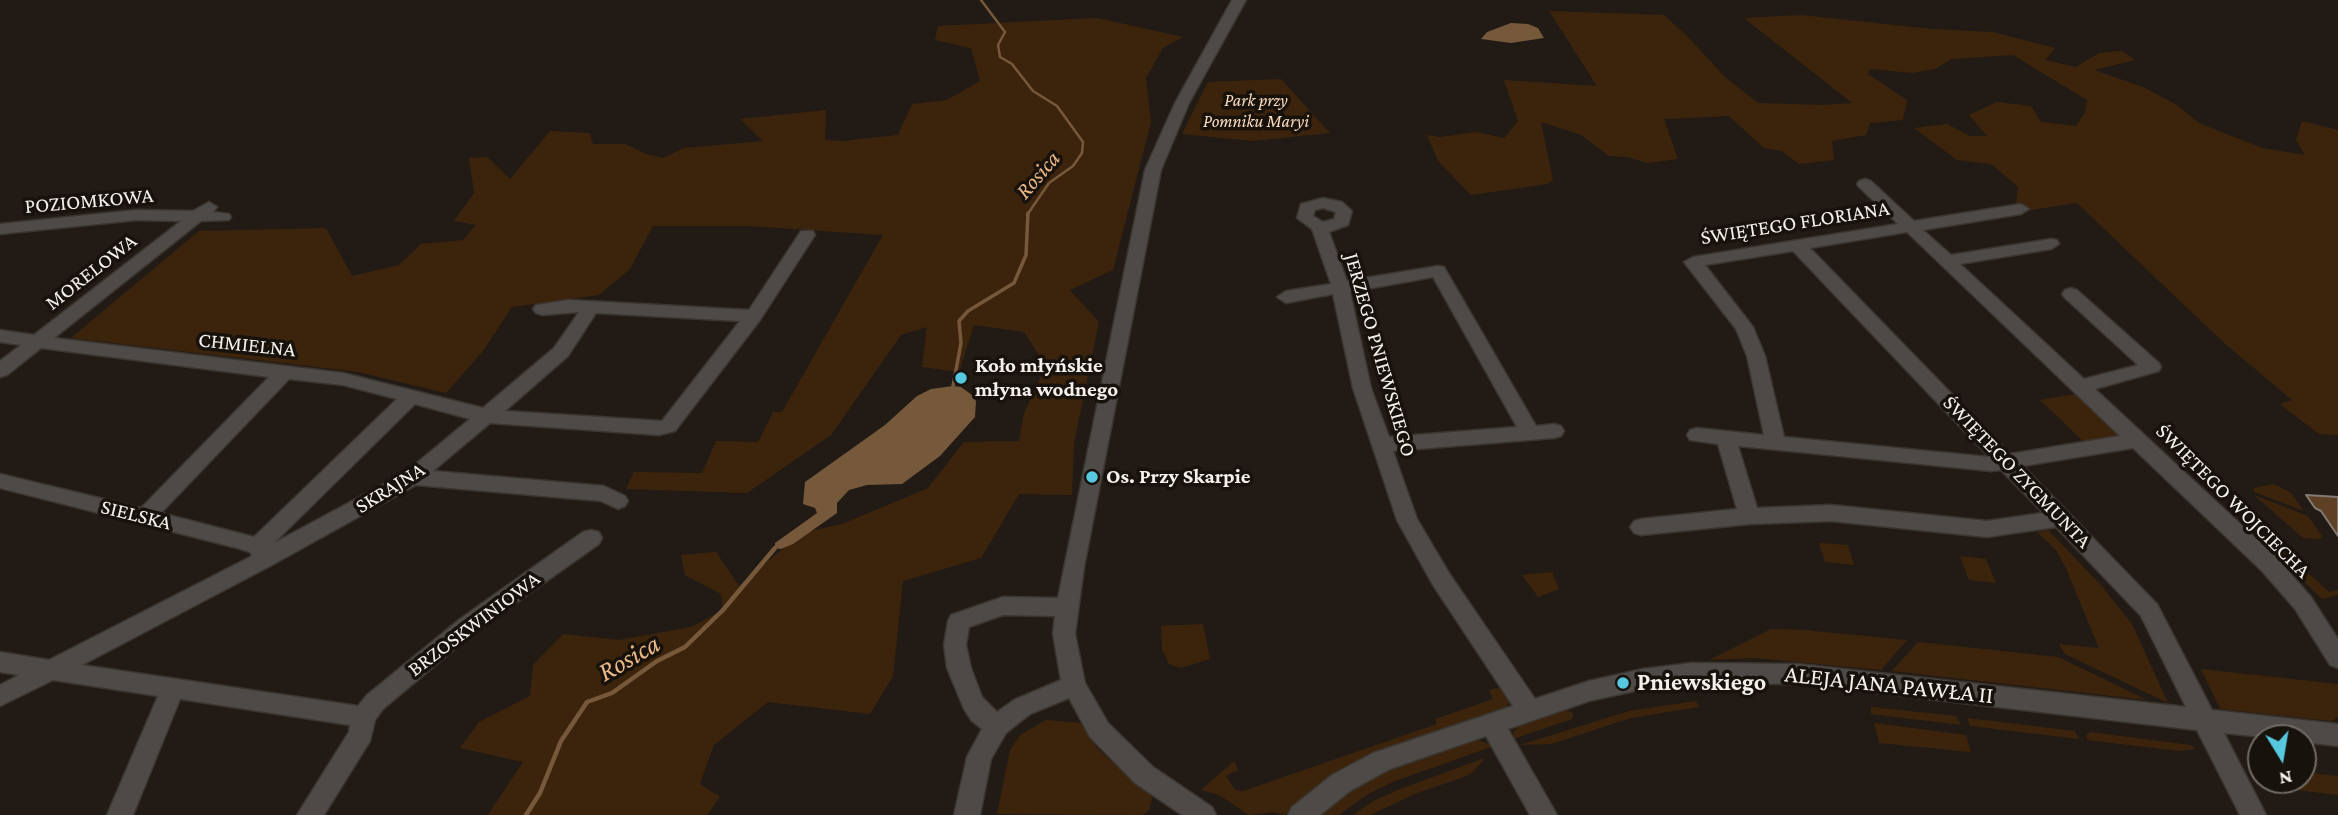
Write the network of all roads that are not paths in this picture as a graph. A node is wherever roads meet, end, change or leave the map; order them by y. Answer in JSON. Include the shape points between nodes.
{"nodes":[{"id":1,"x":1239,"y":0,"type":"edge"},
{"id":2,"x":1219,"y":38,"type":"joint"},
{"id":3,"x":1864,"y":184,"type":"dead end"},
{"id":4,"x":2021,"y":209,"type":"dead end"},
{"id":5,"x":210,"y":214,"type":"joint"},
{"id":6,"x":1319,"y":227,"type":"dead end"},
{"id":7,"x":1912,"y":228,"type":"junction"},
{"id":8,"x":0,"y":229,"type":"edge"},
{"id":9,"x":807,"y":235,"type":"dead end"},
{"id":10,"x":2051,"y":244,"type":"dead end"},
{"id":11,"x":1798,"y":246,"type":"junction"},
{"id":12,"x":1947,"y":261,"type":"junction"},
{"id":13,"x":1338,"y":287,"type":"junction"},
{"id":14,"x":2071,"y":294,"type":"dead end"},
{"id":15,"x":1286,"y":297,"type":"dead end"},
{"id":16,"x":591,"y":307,"type":"junction"},
{"id":17,"x":542,"y":309,"type":"dead end"},
{"id":18,"x":754,"y":316,"type":"junction"},
{"id":19,"x":0,"y":336,"type":"edge"},
{"id":20,"x":38,"y":343,"type":"junction"},
{"id":21,"x":0,"y":371,"type":"edge"},
{"id":22,"x":285,"y":372,"type":"junction"},
{"id":23,"x":2083,"y":386,"type":"junction"},
{"id":24,"x":412,"y":396,"type":"junction"},
{"id":25,"x":486,"y":416,"type":"junction"},
{"id":26,"x":1554,"y":431,"type":"dead end"},
{"id":27,"x":1530,"y":433,"type":"junction"},
{"id":28,"x":1697,"y":435,"type":"dead end"},
{"id":29,"x":1726,"y":438,"type":"junction"},
{"id":30,"x":2139,"y":440,"type":"junction"},
{"id":31,"x":1776,"y":444,"type":"junction"},
{"id":32,"x":1381,"y":445,"type":"junction"},
{"id":33,"x":2010,"y":463,"type":"junction"},
{"id":34,"x":412,"y":477,"type":"junction"},
{"id":35,"x":0,"y":481,"type":"edge"},
{"id":36,"x":618,"y":500,"type":"dead end"},
{"id":37,"x":1750,"y":516,"type":"junction"},
{"id":38,"x":145,"y":517,"type":"junction"},
{"id":39,"x":2062,"y":518,"type":"junction"},
{"id":40,"x":1642,"y":527,"type":"dead end"},
{"id":41,"x":591,"y":538,"type":"dead end"},
{"id":42,"x":261,"y":553,"type":"junction"},
{"id":43,"x":1066,"y":607,"type":"junction"},
{"id":44,"x":2338,"y":658,"type":"edge"},
{"id":45,"x":0,"y":662,"type":"edge"},
{"id":46,"x":50,"y":669,"type":"junction"},
{"id":47,"x":1074,"y":685,"type":"junction"},
{"id":48,"x":173,"y":689,"type":"junction"},
{"id":49,"x":0,"y":696,"type":"edge"},
{"id":50,"x":1529,"y":710,"type":"junction"},
{"id":51,"x":363,"y":717,"type":"junction"},
{"id":52,"x":2206,"y":720,"type":"junction"},
{"id":53,"x":1492,"y":723,"type":"junction"},
{"id":54,"x":997,"y":726,"type":"junction"},
{"id":55,"x":2338,"y":735,"type":"edge"},
{"id":56,"x":120,"y":815,"type":"edge"},
{"id":57,"x":310,"y":815,"type":"edge"},
{"id":58,"x":967,"y":815,"type":"edge"},
{"id":59,"x":1203,"y":815,"type":"edge"},
{"id":60,"x":1301,"y":815,"type":"edge"},
{"id":61,"x":1544,"y":815,"type":"edge"},
{"id":62,"x":2253,"y":815,"type":"edge"}],
"edges":[{"from":1,"to":2,"type":"street"},
{"from":2,"to":43,"type":"street","via":[[1182,103],[1153,170]]},
{"from":3,"to":7,"type":"street","name":"ŚWIĘTEGO WOJCIECHA"},
{"from":4,"to":7,"type":"street","name":"ŚWIĘTEGO FLORIANA"},
{"from":5,"to":8,"type":"street","name":"POZIOMKOWA","via":[[104,216]]},
{"from":5,"to":20,"type":"street","name":"MORELOWA"},
{"from":6,"to":13,"type":"street","name":"JERZEGO PNIEWSKIEGO"},
{"from":7,"to":11,"type":"street","name":"ŚWIĘTEGO FLORIANA"},
{"from":7,"to":12,"type":"street","name":"ŚWIĘTEGO WOJCIECHA"},
{"from":9,"to":18,"type":"street"},
{"from":10,"to":12,"type":"street"},
{"from":11,"to":31,"type":"street","name":"ŚWIĘTEGO FLORIANA","via":[[1693,262],[1744,327],[1756,356]]},
{"from":11,"to":33,"type":"street","name":"ŚWIĘTEGO ZYGMUNTA"},
{"from":12,"to":23,"type":"street","name":"ŚWIĘTEGO WOJCIECHA"},
{"from":13,"to":15,"type":"street"},
{"from":13,"to":27,"type":"street","via":[[1438,271]]},
{"from":13,"to":32,"type":"street","name":"JERZEGO PNIEWSKIEGO"},
{"from":14,"to":23,"type":"street","via":[[2152,367]]},
{"from":16,"to":17,"type":"street"},
{"from":16,"to":18,"type":"street"},
{"from":16,"to":25,"type":"street","name":"SKRAJNA","via":[[561,352]]},
{"from":18,"to":25,"type":"street","via":[[668,426]]},
{"from":19,"to":20,"type":"street","name":"CHMIELNA"},
{"from":20,"to":21,"type":"street","name":"MORELOWA"},
{"from":20,"to":22,"type":"street","name":"CHMIELNA"},
{"from":22,"to":24,"type":"street","name":"CHMIELNA","via":[[343,379]]},
{"from":22,"to":38,"type":"street"},
{"from":23,"to":30,"type":"street","name":"ŚWIĘTEGO WOJCIECHA"},
{"from":24,"to":25,"type":"street","name":"CHMIELNA"},
{"from":24,"to":42,"type":"street","name":"SKRAJNA"},
{"from":25,"to":34,"type":"street","name":"SKRAJNA"},
{"from":26,"to":27,"type":"street"},
{"from":27,"to":32,"type":"street"},
{"from":28,"to":29,"type":"street"},
{"from":29,"to":31,"type":"street"},
{"from":29,"to":37,"type":"street"},
{"from":30,"to":33,"type":"street"},
{"from":30,"to":44,"type":"street","name":"ŚWIĘTEGO WOJCIECHA","via":[[2288,583]]},
{"from":31,"to":33,"type":"street"},
{"from":32,"to":50,"type":"street","name":"JERZEGO PNIEWSKIEGO","via":[[1415,537]]},
{"from":33,"to":39,"type":"street","name":"ŚWIĘTEGO ZYGMUNTA"},
{"from":34,"to":36,"type":"street","via":[[604,494]]},
{"from":34,"to":42,"type":"street","name":"SKRAJNA"},
{"from":35,"to":38,"type":"street","name":"SIELSKA"},
{"from":37,"to":39,"type":"street","via":[[1831,513],[1987,529]]},
{"from":37,"to":40,"type":"street"},
{"from":38,"to":42,"type":"street","name":"SIELSKA"},
{"from":39,"to":52,"type":"street","name":"ŚWIĘTEGO ZYGMUNTA","via":[[2155,619]]},
{"from":41,"to":51,"type":"street","name":"BRZOSKWINIOWA","via":[[468,625]]},
{"from":42,"to":46,"type":"street","name":"SKRAJNA"},
{"from":43,"to":47,"type":"street","via":[[1064,646]]},
{"from":43,"to":54,"type":"street","via":[[1003,606],[959,621],[956,645],[965,688],[979,713]]},
{"from":45,"to":46,"type":"street"},
{"from":46,"to":48,"type":"street"},
{"from":46,"to":49,"type":"street","name":"SKRAJNA"},
{"from":47,"to":54,"type":"street","via":[[1022,708]]},
{"from":47,"to":59,"type":"street","via":[[1110,744],[1144,775]]},
{"from":48,"to":51,"type":"street"},
{"from":48,"to":56,"type":"street"},
{"from":50,"to":52,"type":"street","name":"ALEJA JANA PAWŁA II","via":[[1643,679],[1750,672],[1862,680]]},
{"from":50,"to":53,"type":"street","name":"ALEJA JANA PAWŁA II"},
{"from":51,"to":57,"type":"street","name":"BRZOSKWINIOWA","via":[[361,734]]},
{"from":52,"to":55,"type":"street","name":"ALEJA JANA PAWŁA II"},
{"from":52,"to":62,"type":"street","name":"ŚWIĘTEGO ZYGMUNTA"},
{"from":53,"to":60,"type":"street","name":"ALEJA JANA PAWŁA II","via":[[1368,768],[1329,791]]},
{"from":53,"to":61,"type":"street"},
{"from":54,"to":58,"type":"street","via":[[979,757]]}]}
